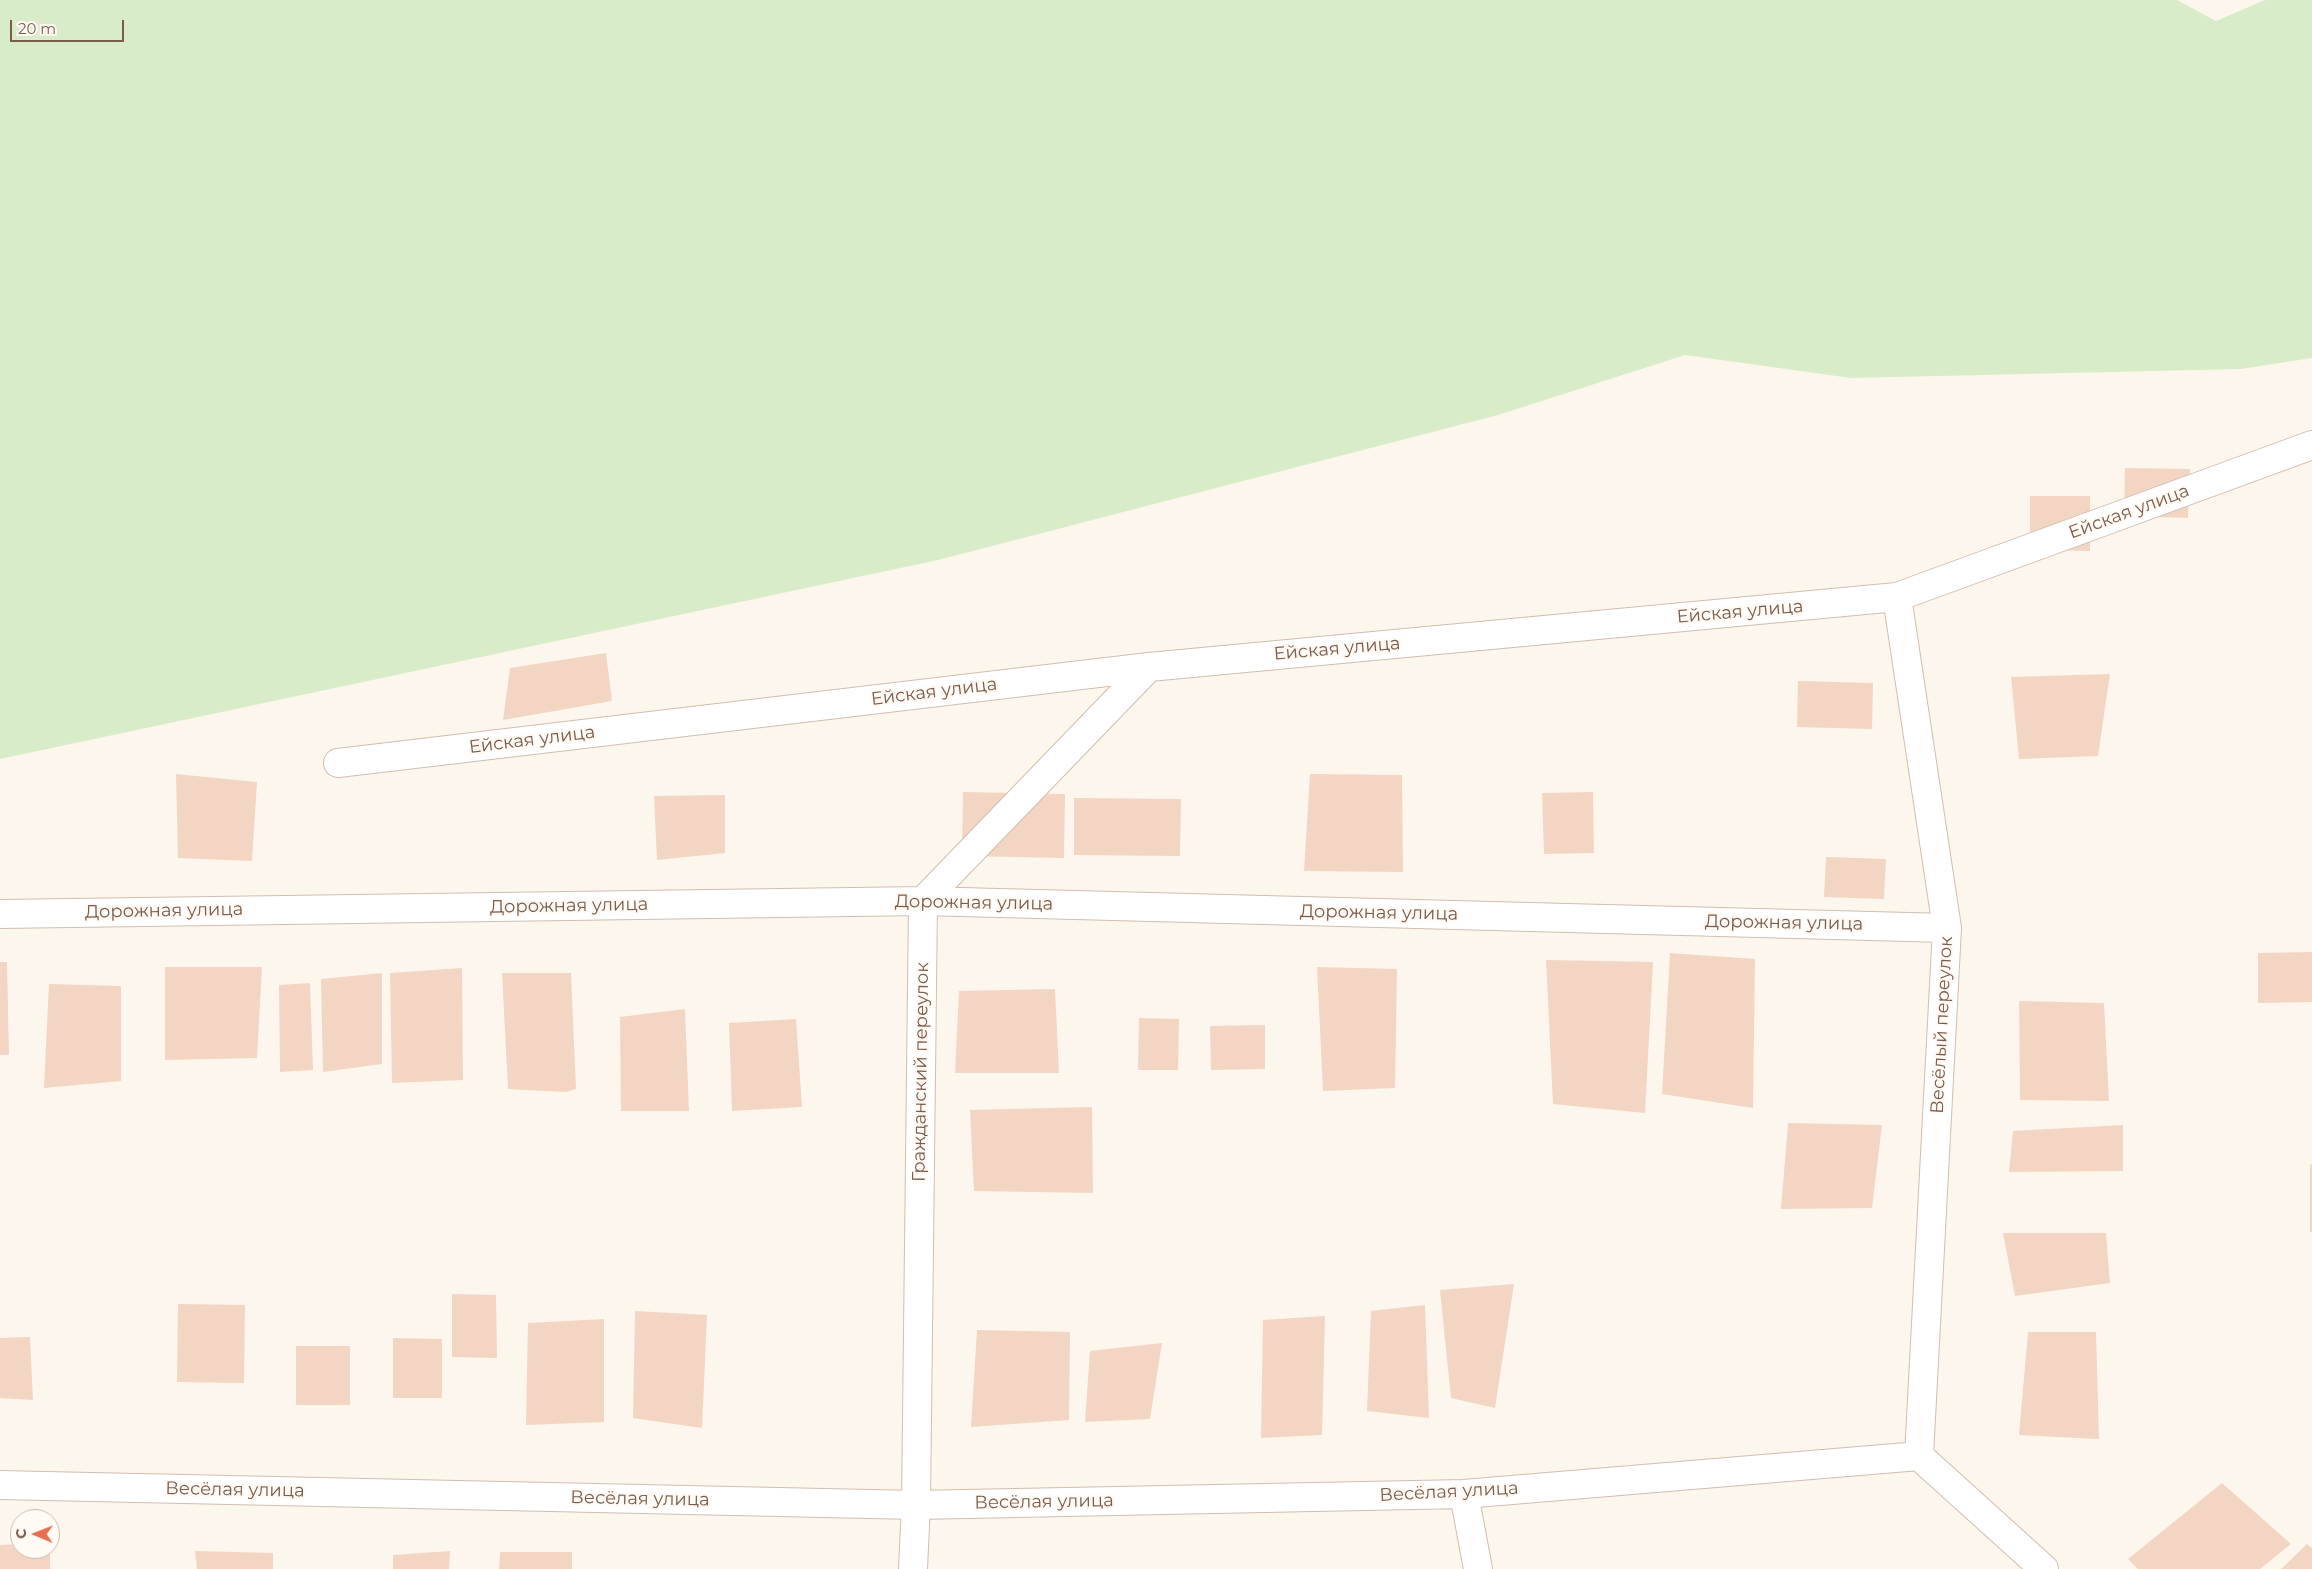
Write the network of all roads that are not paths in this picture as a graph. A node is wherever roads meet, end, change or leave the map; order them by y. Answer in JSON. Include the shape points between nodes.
{"nodes":[{"id":1,"x":2312,"y":445,"type":"edge"},
{"id":2,"x":1897,"y":597,"type":"junction"},
{"id":3,"x":1149,"y":667,"type":"junction"},
{"id":4,"x":338,"y":763,"type":"dead end"},
{"id":5,"x":923,"y":901,"type":"junction"},
{"id":6,"x":0,"y":914,"type":"edge"},
{"id":7,"x":1947,"y":928,"type":"junction"},
{"id":8,"x":1919,"y":1456,"type":"junction"},
{"id":9,"x":0,"y":1485,"type":"edge"},
{"id":10,"x":1464,"y":1494,"type":"junction"},
{"id":11,"x":916,"y":1505,"type":"junction"},
{"id":12,"x":912,"y":1569,"type":"edge"},
{"id":13,"x":1478,"y":1569,"type":"edge"},
{"id":14,"x":2044,"y":1569,"type":"edge"}],
"edges":[{"from":1,"to":2,"type":"street","name":"Ейская улица"},
{"from":2,"to":3,"type":"street","name":"Ейская улица"},
{"from":2,"to":7,"type":"street","name":"Весёлый переулок"},
{"from":3,"to":4,"type":"street","name":"Ейская улица"},
{"from":3,"to":5,"type":"street"},
{"from":5,"to":6,"type":"street","name":"Дорожная улица"},
{"from":5,"to":7,"type":"street","name":"Дорожная улица"},
{"from":5,"to":11,"type":"street","name":"Гражданский переулок"},
{"from":7,"to":8,"type":"street","name":"Весёлый переулок"},
{"from":8,"to":10,"type":"street","name":"Весёлая улица"},
{"from":8,"to":14,"type":"street"},
{"from":9,"to":11,"type":"street","name":"Весёлая улица"},
{"from":10,"to":11,"type":"street","name":"Весёлая улица"},
{"from":10,"to":13,"type":"street"},
{"from":11,"to":12,"type":"street","name":"Гражданский переулок"}]}
